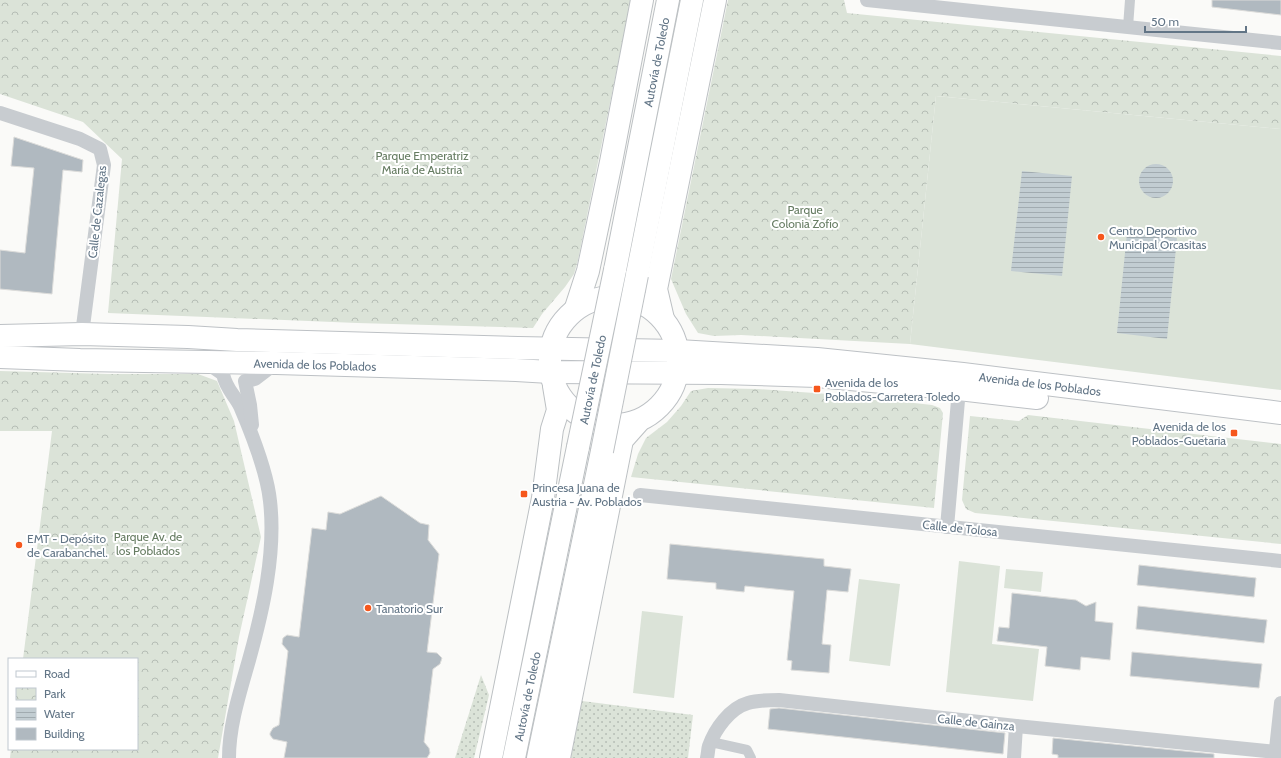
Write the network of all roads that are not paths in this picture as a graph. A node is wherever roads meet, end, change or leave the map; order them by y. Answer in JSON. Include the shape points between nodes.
{"nodes":[{"id":1,"x":642,"y":0,"type":"edge"},
{"id":2,"x":668,"y":0,"type":"edge"},
{"id":3,"x":692,"y":0,"type":"edge"},
{"id":4,"x":714,"y":0,"type":"edge"},
{"id":5,"x":867,"y":0,"type":"edge"},
{"id":6,"x":1130,"y":0,"type":"edge"},
{"id":7,"x":1128,"y":27,"type":"junction"},
{"id":8,"x":1281,"y":43,"type":"edge"},
{"id":9,"x":0,"y":113,"type":"edge"},
{"id":10,"x":576,"y":308,"type":"junction"},
{"id":11,"x":663,"y":319,"type":"junction"},
{"id":12,"x":82,"y":334,"type":"junction"},
{"id":13,"x":0,"y":336,"type":"edge"},
{"id":14,"x":237,"y":340,"type":"junction"},
{"id":15,"x":551,"y":348,"type":"junction"},
{"id":16,"x":678,"y":351,"type":"junction"},
{"id":17,"x":0,"y":357,"type":"edge"},
{"id":18,"x":80,"y":360,"type":"junction"},
{"id":19,"x":204,"y":361,"type":"junction"},
{"id":20,"x":276,"y":362,"type":"junction"},
{"id":21,"x":678,"y":373,"type":"junction"},
{"id":22,"x":552,"y":379,"type":"junction"},
{"id":23,"x":959,"y":389,"type":"junction"},
{"id":24,"x":1281,"y":413,"type":"edge"},
{"id":25,"x":638,"y":422,"type":"junction"},
{"id":26,"x":1281,"y":428,"type":"edge"},
{"id":27,"x":254,"y":441,"type":"junction"},
{"id":28,"x":640,"y":494,"type":"dead end"},
{"id":29,"x":947,"y":527,"type":"junction"},
{"id":30,"x":1281,"y":561,"type":"edge"},
{"id":31,"x":1281,"y":703,"type":"edge"},
{"id":32,"x":1016,"y":726,"type":"junction"},
{"id":33,"x":711,"y":742,"type":"junction"},
{"id":34,"x":1275,"y":755,"type":"edge"},
{"id":35,"x":229,"y":758,"type":"edge"},
{"id":36,"x":491,"y":758,"type":"edge"},
{"id":37,"x":514,"y":758,"type":"edge"},
{"id":38,"x":538,"y":758,"type":"edge"},
{"id":39,"x":560,"y":758,"type":"edge"},
{"id":40,"x":707,"y":758,"type":"edge"},
{"id":41,"x":751,"y":758,"type":"edge"},
{"id":42,"x":1014,"y":758,"type":"edge"}],
"edges":[{"from":1,"to":10,"type":"main road","via":[[588,271]]},
{"from":2,"to":37,"type":"main road","name":"Autovía de Toledo","bridge":true},
{"from":3,"to":38,"type":"main road","name":"Autovía de Toledo","bridge":true},
{"from":4,"to":11,"type":"main road","via":[[656,289]]},
{"from":5,"to":7,"type":"street"},
{"from":6,"to":7,"type":"street"},
{"from":7,"to":8,"type":"street"},
{"from":9,"to":12,"type":"street","name":"Calle de Cazalegas","via":[[80,139],[100,149],[104,165]]},
{"from":10,"to":11,"type":"main road","via":[[600,299],[629,299],[642,303]]},
{"from":10,"to":15,"type":"main road","via":[[563,321]]},
{"from":11,"to":16,"type":"main road","via":[[673,334]]},
{"from":12,"to":13,"type":"main road","name":"Avenida de los Poblados"},
{"from":12,"to":14,"type":"main road","name":"Avenida de los Poblados"},
{"from":14,"to":15,"type":"main road","name":"Avenida de los Poblados"},
{"from":14,"to":18,"type":"main road","name":"Avenida de los Poblados","via":[[192,344],[89,346]]},
{"from":15,"to":16,"type":"main road","name":"Avenida de los Poblados"},
{"from":15,"to":22,"type":"main road"},
{"from":16,"to":21,"type":"main road"},
{"from":16,"to":24,"type":"main road","name":"Avenida de los Poblados","via":[[860,363]]},
{"from":17,"to":18,"type":"main road","name":"Avenida de los Poblados"},
{"from":18,"to":19,"type":"main road","name":"Avenida de los Poblados"},
{"from":19,"to":20,"type":"main road","name":"Avenida de los Poblados"},
{"from":19,"to":27,"type":"street","via":[[223,374]]},
{"from":20,"to":22,"type":"main road","name":"Avenida de los Poblados","via":[[508,370]]},
{"from":20,"to":27,"type":"street","via":[[255,379],[245,381]]},
{"from":21,"to":22,"type":"main road","name":"Avenida de los Poblados"},
{"from":21,"to":23,"type":"main road","name":"Avenida de los Poblados","via":[[817,376]]},
{"from":21,"to":25,"type":"main road","via":[[673,390],[660,408]]},
{"from":22,"to":25,"type":"main road","via":[[566,405],[583,418],[605,426],[622,426]]},
{"from":22,"to":36,"type":"main road","via":[[558,410],[552,429],[543,498]]},
{"from":23,"to":26,"type":"main road","name":"Avenida de los Poblados"},
{"from":23,"to":29,"type":"street"},
{"from":25,"to":39,"type":"main road","via":[[622,440]]},
{"from":27,"to":35,"type":"street","via":[[270,501],[272,544],[256,634],[235,713]]},
{"from":28,"to":29,"type":"street","name":"Calle de Tolosa"},
{"from":29,"to":30,"type":"street","name":"Calle de Tolosa"},
{"from":31,"to":34,"type":"street"},
{"from":32,"to":33,"type":"street","name":"Calle de Gainza","via":[[763,700],[746,703],[735,710],[722,722]]},
{"from":32,"to":34,"type":"street","name":"Calle de Gainza"},
{"from":32,"to":42,"type":"street"},
{"from":33,"to":40,"type":"street","name":"Calle de Gainza"},
{"from":33,"to":41,"type":"street","via":[[747,750]]}]}
